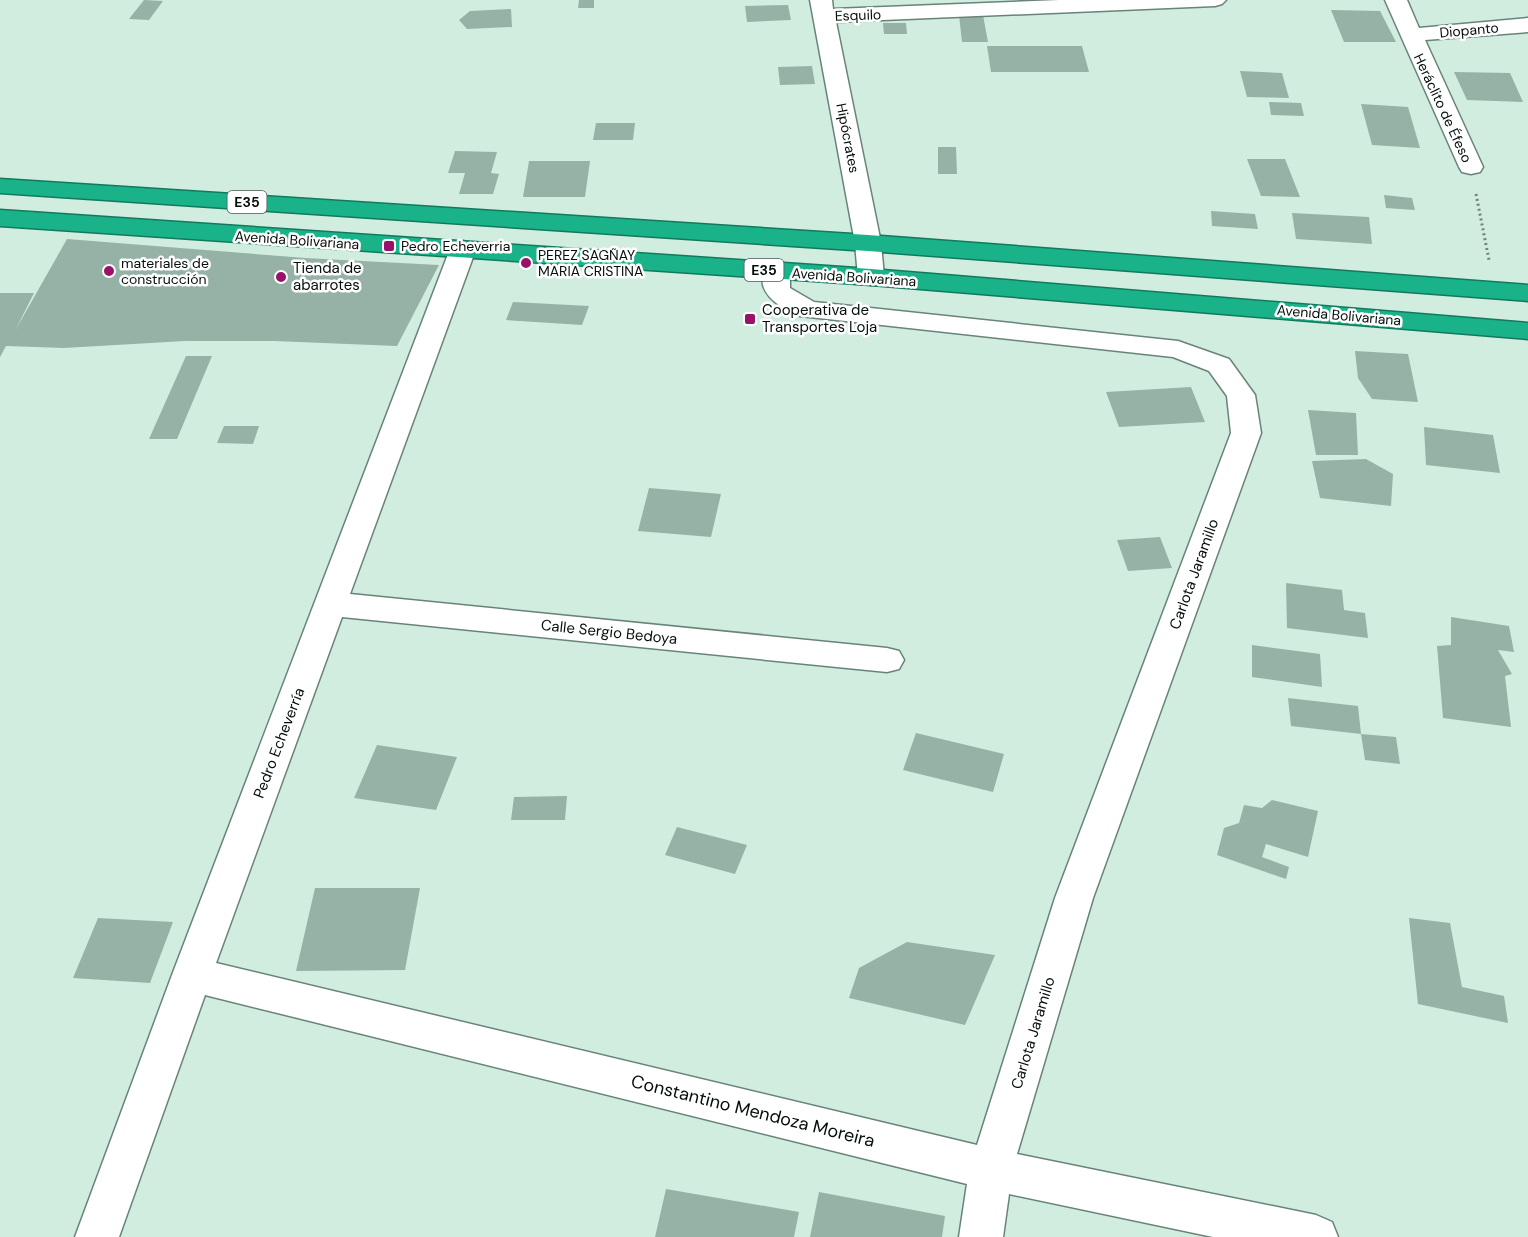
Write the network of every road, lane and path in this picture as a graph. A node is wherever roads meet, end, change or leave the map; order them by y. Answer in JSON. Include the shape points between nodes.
{"nodes":[{"id":1,"x":1215,"y":0,"type":"edge"},
{"id":2,"x":1396,"y":0,"type":"edge"},
{"id":3,"x":822,"y":8,"type":"edge"},
{"id":4,"x":1528,"y":25,"type":"edge"},
{"id":5,"x":1410,"y":35,"type":"junction"},
{"id":6,"x":1471,"y":167,"type":"joint"},
{"id":7,"x":0,"y":186,"type":"edge"},
{"id":8,"x":0,"y":218,"type":"edge"},
{"id":9,"x":868,"y":243,"type":"junction"},
{"id":10,"x":463,"y":249,"type":"junction"},
{"id":11,"x":777,"y":271,"type":"junction"},
{"id":12,"x":871,"y":277,"type":"junction"},
{"id":13,"x":1496,"y":290,"type":"junction"},
{"id":14,"x":1528,"y":293,"type":"edge"},
{"id":15,"x":1528,"y":331,"type":"edge"},
{"id":16,"x":331,"y":604,"type":"junction"},
{"id":17,"x":886,"y":660,"type":"dead end"},
{"id":18,"x":192,"y":975,"type":"junction"},
{"id":19,"x":991,"y":1169,"type":"junction"},
{"id":20,"x":97,"y":1237,"type":"edge"},
{"id":21,"x":981,"y":1237,"type":"edge"},
{"id":22,"x":1316,"y":1237,"type":"edge"}],
"edges":[{"from":1,"to":3,"type":"street","name":"Esquilo"},
{"from":2,"to":5,"type":"street","name":"Heráclito de Éfeso"},
{"from":3,"to":9,"type":"street","name":"Hipócrates"},
{"from":4,"to":5,"type":"street","name":"Diopanto"},
{"from":5,"to":6,"type":"street","name":"Heráclito de Éfeso"},
{"from":6,"to":13,"type":"path","name":"Heráclito de Éfeso"},
{"from":7,"to":9,"type":"highway","number":"E35"},
{"from":8,"to":10,"type":"highway","name":"Avenida Bolivariana","number":"E35"},
{"from":9,"to":12,"type":"street","name":"Hipócrates"},
{"from":9,"to":13,"type":"highway","number":"E35"},
{"from":10,"to":11,"type":"highway","name":"Avenida Bolivariana","number":"E35"},
{"from":10,"to":16,"type":"street","name":"Pedro Echeverría"},
{"from":11,"to":12,"type":"highway","name":"Avenida Bolivariana","number":"E35"},
{"from":11,"to":19,"type":"street","name":"Carlota Jaramillo","via":[[777,291],[810,310],[1178,349],[1219,365],[1241,395],[1246,433],[1074,898]]},
{"from":12,"to":15,"type":"highway","name":"Avenida Bolivariana","number":"E35"},
{"from":13,"to":14,"type":"highway","number":"E35"},
{"from":16,"to":17,"type":"street","name":"Calle Sergio Bedoya"},
{"from":16,"to":18,"type":"street","name":"Pedro Echeverría"},
{"from":18,"to":19,"type":"street","name":"Constantino Mendoza Moreira"},
{"from":18,"to":20,"type":"street","name":"Pedro Echeverría"},
{"from":19,"to":21,"type":"street","name":"Carlota Jaramillo"},
{"from":19,"to":22,"type":"street","name":"Constantino Mendoza Moreira"}]}
